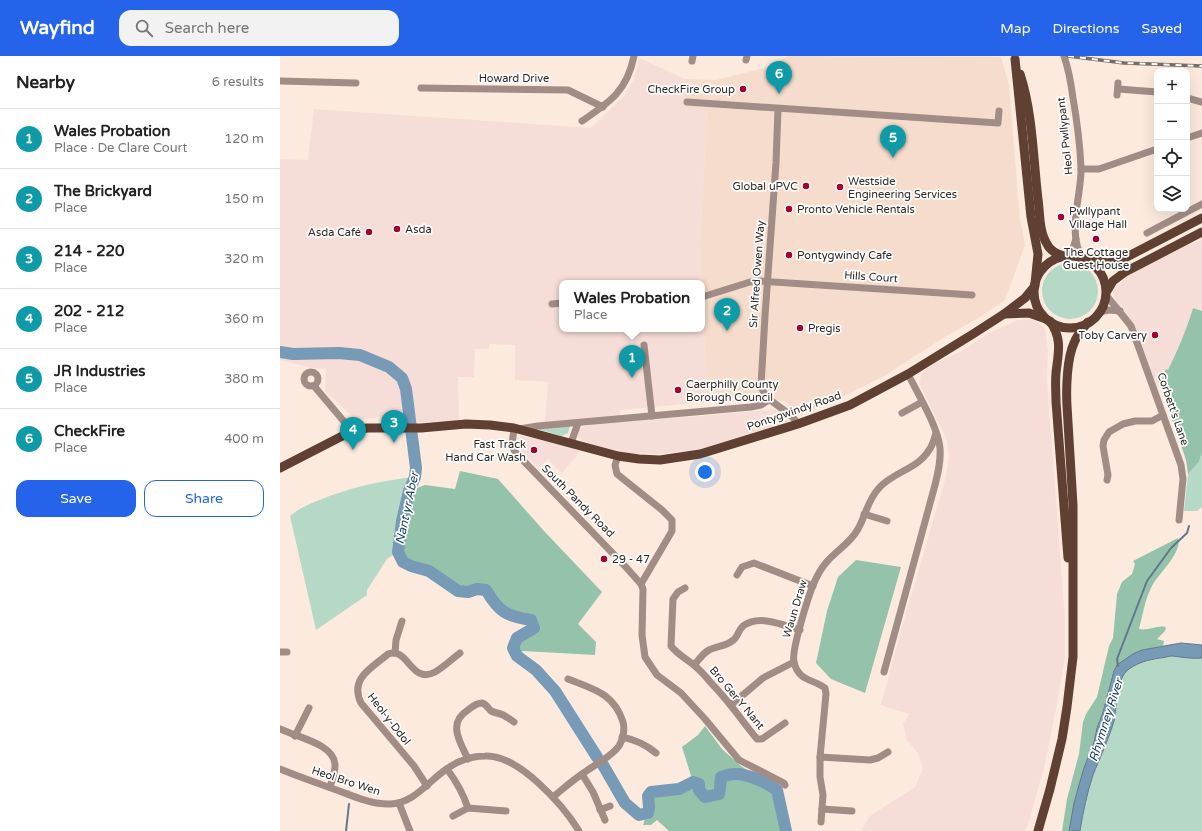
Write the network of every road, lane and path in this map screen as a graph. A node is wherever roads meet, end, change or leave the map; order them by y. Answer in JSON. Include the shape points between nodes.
{"nodes":[{"id":1,"x":634,"y":56,"type":"edge"},
{"id":2,"x":1064,"y":56,"type":"edge"},
{"id":3,"x":1014,"y":58,"type":"edge"},
{"id":4,"x":280,"y":81,"type":"edge"},
{"id":5,"x":356,"y":83,"type":"dead end"},
{"id":6,"x":420,"y":88,"type":"dead end"},
{"id":7,"x":1118,"y":89,"type":"dead end"},
{"id":8,"x":1154,"y":92,"type":"edge"},
{"id":9,"x":1190,"y":99,"type":"edge"},
{"id":10,"x":687,"y":102,"type":"dead end"},
{"id":11,"x":1202,"y":102,"type":"edge"},
{"id":12,"x":603,"y":107,"type":"junction"},
{"id":13,"x":778,"y":109,"type":"junction"},
{"id":14,"x":999,"y":111,"type":"dead end"},
{"id":15,"x":582,"y":122,"type":"dead end"},
{"id":16,"x":1202,"y":133,"type":"edge"},
{"id":17,"x":1190,"y":137,"type":"edge"},
{"id":18,"x":1154,"y":150,"type":"edge"},
{"id":19,"x":1081,"y":168,"type":"junction"},
{"id":20,"x":1202,"y":204,"type":"edge"},
{"id":21,"x":1202,"y":218,"type":"edge"},
{"id":22,"x":1202,"y":232,"type":"edge"},
{"id":23,"x":1147,"y":233,"type":"dead end"},
{"id":24,"x":1077,"y":238,"type":"junction"},
{"id":25,"x":1065,"y":256,"type":"junction"},
{"id":26,"x":1084,"y":258,"type":"junction"},
{"id":27,"x":768,"y":282,"type":"junction"},
{"id":28,"x":1035,"y":285,"type":"junction"},
{"id":29,"x":1107,"y":293,"type":"junction"},
{"id":30,"x":972,"y":295,"type":"dead end"},
{"id":31,"x":705,"y":296,"type":"edge"},
{"id":32,"x":559,"y":303,"type":"edge"},
{"id":33,"x":552,"y":304,"type":"dead end"},
{"id":34,"x":1120,"y":311,"type":"junction"},
{"id":35,"x":1099,"y":312,"type":"junction"},
{"id":36,"x":1004,"y":314,"type":"junction"},
{"id":37,"x":1049,"y":321,"type":"junction"},
{"id":38,"x":1088,"y":322,"type":"junction"},
{"id":39,"x":644,"y":345,"type":"dead end"},
{"id":40,"x":908,"y":374,"type":"junction"},
{"id":41,"x":314,"y":386,"type":"dead end"},
{"id":42,"x":770,"y":399,"type":"junction"},
{"id":43,"x":922,"y":402,"type":"junction"},
{"id":44,"x":902,"y":413,"type":"dead end"},
{"id":45,"x":1163,"y":415,"type":"junction"},
{"id":46,"x":652,"y":416,"type":"junction"},
{"id":47,"x":578,"y":423,"type":"junction"},
{"id":48,"x":798,"y":424,"type":"junction"},
{"id":49,"x":516,"y":428,"type":"junction"},
{"id":50,"x":352,"y":431,"type":"junction"},
{"id":51,"x":936,"y":433,"type":"junction"},
{"id":52,"x":571,"y":443,"type":"junction"},
{"id":53,"x":618,"y":456,"type":"junction"},
{"id":54,"x":280,"y":468,"type":"edge"},
{"id":55,"x":1107,"y":480,"type":"dead end"},
{"id":56,"x":864,"y":514,"type":"junction"},
{"id":57,"x":1179,"y":520,"type":"dead end"},
{"id":58,"x":887,"y":521,"type":"dead end"},
{"id":59,"x":737,"y":575,"type":"dead end"},
{"id":60,"x":641,"y":584,"type":"junction"},
{"id":61,"x":813,"y":586,"type":"junction"},
{"id":62,"x":685,"y":588,"type":"dead end"},
{"id":63,"x":1072,"y":598,"type":"junction"},
{"id":64,"x":402,"y":621,"type":"dead end"},
{"id":65,"x":800,"y":630,"type":"junction"},
{"id":66,"x":395,"y":653,"type":"junction"},
{"id":67,"x":460,"y":653,"type":"dead end"},
{"id":68,"x":794,"y":662,"type":"junction"},
{"id":69,"x":694,"y":665,"type":"junction"},
{"id":70,"x":884,"y":672,"type":"dead end"},
{"id":71,"x":568,"y":679,"type":"dead end"},
{"id":72,"x":731,"y":705,"type":"junction"},
{"id":73,"x":309,"y":708,"type":"dead end"},
{"id":74,"x":514,"y":722,"type":"dead end"},
{"id":75,"x":784,"y":723,"type":"dead end"},
{"id":76,"x":280,"y":729,"type":"edge"},
{"id":77,"x":295,"y":736,"type":"junction"},
{"id":78,"x":622,"y":737,"type":"junction"},
{"id":79,"x":888,"y":752,"type":"dead end"},
{"id":80,"x":656,"y":753,"type":"dead end"},
{"id":81,"x":820,"y":757,"type":"junction"},
{"id":82,"x":468,"y":759,"type":"junction"},
{"id":83,"x":280,"y":769,"type":"edge"},
{"id":84,"x":446,"y":769,"type":"junction"},
{"id":85,"x":582,"y":774,"type":"junction"},
{"id":86,"x":785,"y":785,"type":"dead end"},
{"id":87,"x":427,"y":786,"type":"junction"},
{"id":88,"x":330,"y":787,"type":"junction"},
{"id":89,"x":554,"y":797,"type":"junction"},
{"id":90,"x":399,"y":803,"type":"junction"},
{"id":91,"x":610,"y":806,"type":"dead end"},
{"id":92,"x":468,"y":808,"type":"junction"},
{"id":93,"x":822,"y":809,"type":"junction"},
{"id":94,"x":600,"y":810,"type":"junction"},
{"id":95,"x":506,"y":811,"type":"dead end"},
{"id":96,"x":852,"y":811,"type":"dead end"},
{"id":97,"x":453,"y":816,"type":"dead end"},
{"id":98,"x":605,"y":820,"type":"dead end"},
{"id":99,"x":821,"y":822,"type":"dead end"},
{"id":100,"x":410,"y":831,"type":"edge"},
{"id":101,"x":579,"y":831,"type":"edge"},
{"id":102,"x":1038,"y":831,"type":"edge"}],
"edges":[{"from":1,"to":12,"type":"street","via":[[625,84]]},
{"from":2,"to":19,"type":"street","name":"Heol Pwllypant","via":[[1076,116]]},
{"from":3,"to":25,"type":"main road","via":[[1028,105],[1044,237],[1050,250]]},
{"from":3,"to":28,"type":"main road","via":[[1031,217],[1038,254]]},
{"from":4,"to":5,"type":"street"},
{"from":6,"to":12,"type":"street","name":"Howard Drive","via":[[568,90]]},
{"from":7,"to":8,"type":"street"},
{"from":9,"to":11,"type":"street"},
{"from":10,"to":13,"type":"street"},
{"from":12,"to":15,"type":"street"},
{"from":13,"to":14,"type":"street","via":[[998,123]]},
{"from":13,"to":27,"type":"street","name":"Sir Alfred Owen Way"},
{"from":16,"to":17,"type":"street"},
{"from":18,"to":19,"type":"street","via":[[1099,169]]},
{"from":19,"to":24,"type":"street","name":"Heol Pwllypant","via":[[1076,205]]},
{"from":20,"to":23,"type":"street"},
{"from":21,"to":26,"type":"main road","via":[[1115,262],[1103,263]]},
{"from":22,"to":29,"type":"main road","via":[[1125,272],[1113,281]]},
{"from":24,"to":25,"type":"street","via":[[1073,248]]},
{"from":24,"to":26,"type":"street","name":"Heol Pwllypant","via":[[1078,249]]},
{"from":25,"to":26,"type":"main road"},
{"from":25,"to":28,"type":"main road","via":[[1049,263]]},
{"from":26,"to":29,"type":"main road","via":[[1102,276]]},
{"from":27,"to":30,"type":"street","name":"Hills Court"},
{"from":27,"to":31,"type":"street","name":"Hills Court","via":[[750,282]]},
{"from":27,"to":42,"type":"street","name":"Sir Alfred Owen Way","via":[[761,386],[763,393]]},
{"from":28,"to":36,"type":"main road","name":"Pontygwindy Road","via":[[1025,298]]},
{"from":28,"to":37,"type":"main road","via":[[1037,304]]},
{"from":29,"to":34,"type":"street","name":"Corbett's Lane"},
{"from":29,"to":35,"type":"main road"},
{"from":32,"to":33,"type":"street"},
{"from":34,"to":35,"type":"street"},
{"from":34,"to":45,"type":"street","name":"Corbett's Lane","via":[[1131,326]]},
{"from":35,"to":38,"type":"main road"},
{"from":36,"to":37,"type":"main road","via":[[1029,313]]},
{"from":36,"to":40,"type":"main road","name":"Pontygwindy Road"},
{"from":37,"to":38,"type":"main road","via":[[1066,327]]},
{"from":37,"to":63,"type":"main road","via":[[1056,331],[1059,344],[1056,402]]},
{"from":38,"to":63,"type":"main road","via":[[1073,343],[1067,384],[1066,406],[1073,501]]},
{"from":39,"to":46,"type":"street"},
{"from":40,"to":43,"type":"street"},
{"from":40,"to":48,"type":"main road","name":"Pontygwindy Road","via":[[850,405]]},
{"from":41,"to":50,"type":"street"},
{"from":42,"to":46,"type":"street","name":"Pontygwindy Road","via":[[751,408]]},
{"from":42,"to":48,"type":"street","name":"Sir Alfred Owen Way","via":[[794,417]]},
{"from":43,"to":44,"type":"street"},
{"from":43,"to":51,"type":"street"},
{"from":45,"to":55,"type":"street","via":[[1152,421],[1123,424],[1109,432],[1103,446]]},
{"from":45,"to":57,"type":"street","name":"Corbett's Lane","via":[[1183,479]]},
{"from":46,"to":47,"type":"street","name":"Pontygwindy Road"},
{"from":47,"to":49,"type":"street","name":"Pontygwindy Road"},
{"from":47,"to":52,"type":"street"},
{"from":48,"to":53,"type":"main road","name":"Pontygwindy Road","via":[[689,456],[660,460]]},
{"from":49,"to":50,"type":"main road","name":"Pontygwindy Road","via":[[466,424],[421,428],[367,428]]},
{"from":49,"to":52,"type":"main road","name":"Pontygwindy Road"},
{"from":49,"to":60,"type":"street","name":"South Pandy Road","via":[[512,445],[515,452]]},
{"from":50,"to":54,"type":"main road","name":"Pontygwindy Road"},
{"from":51,"to":56,"type":"street","name":"Waun Draw","via":[[929,451],[916,464],[878,488]]},
{"from":51,"to":70,"type":"street","via":[[940,447],[940,462],[935,485]]},
{"from":52,"to":53,"type":"main road","name":"Pontygwindy Road"},
{"from":53,"to":60,"type":"street","via":[[617,474],[672,520],[672,531]]},
{"from":56,"to":58,"type":"street"},
{"from":56,"to":61,"type":"street","name":"Waun Draw","via":[[859,529],[851,540],[825,563]]},
{"from":59,"to":61,"type":"street","via":[[742,567],[754,563]]},
{"from":60,"to":86,"type":"street","via":[[645,657],[657,675],[681,692],[738,760]]},
{"from":61,"to":65,"type":"street","name":"Waun Draw"},
{"from":62,"to":69,"type":"street","name":"Bro Ger Y Nant","via":[[673,599],[671,646]]},
{"from":63,"to":102,"type":"main road","via":[[1073,646],[1066,718],[1056,767]]},
{"from":64,"to":66,"type":"street"},
{"from":65,"to":68,"type":"street","name":"Waun Draw","via":[[794,650]]},
{"from":65,"to":69,"type":"street","via":[[758,620],[742,627],[732,642],[709,650]]},
{"from":66,"to":67,"type":"street","via":[[423,674],[435,672]]},
{"from":66,"to":87,"type":"street","name":"Heol-y-Ddol","via":[[388,654],[362,676],[357,688],[358,696]]},
{"from":68,"to":72,"type":"street","via":[[763,678]]},
{"from":68,"to":81,"type":"street","via":[[798,673],[808,681],[825,688]]},
{"from":69,"to":72,"type":"street","name":"Bro Ger Y Nant"},
{"from":71,"to":78,"type":"street","via":[[606,695],[616,705],[624,726]]},
{"from":72,"to":75,"type":"street","name":"Bro Ger Y Nant","via":[[757,739]]},
{"from":73,"to":77,"type":"street"},
{"from":74,"to":82,"type":"street","via":[[481,703],[460,716],[456,729]]},
{"from":76,"to":77,"type":"street"},
{"from":77,"to":88,"type":"street","via":[[322,746],[332,754],[335,766]]},
{"from":78,"to":80,"type":"street","via":[[642,743]]},
{"from":78,"to":85,"type":"street","via":[[614,752]]},
{"from":79,"to":81,"type":"street","via":[[870,760]]},
{"from":81,"to":93,"type":"street"},
{"from":82,"to":84,"type":"street","name":"Heol Bro Wen"},
{"from":82,"to":89,"type":"street","name":"Heol Bro Wen","via":[[485,756],[510,763],[529,775]]},
{"from":83,"to":88,"type":"street","name":"Heol Bro Wen"},
{"from":84,"to":87,"type":"street","name":"Heol Bro Wen"},
{"from":84,"to":92,"type":"street","via":[[457,782]]},
{"from":85,"to":89,"type":"street"},
{"from":85,"to":94,"type":"street"},
{"from":87,"to":90,"type":"street","name":"Heol Bro Wen","via":[[412,798]]},
{"from":88,"to":90,"type":"street","name":"Heol Bro Wen","via":[[378,803]]},
{"from":89,"to":101,"type":"street","name":"Heol Bro Wen"},
{"from":90,"to":100,"type":"street"},
{"from":91,"to":94,"type":"street"},
{"from":92,"to":95,"type":"street"},
{"from":92,"to":97,"type":"street"},
{"from":93,"to":96,"type":"street"},
{"from":93,"to":99,"type":"street"},
{"from":94,"to":98,"type":"street"}]}
